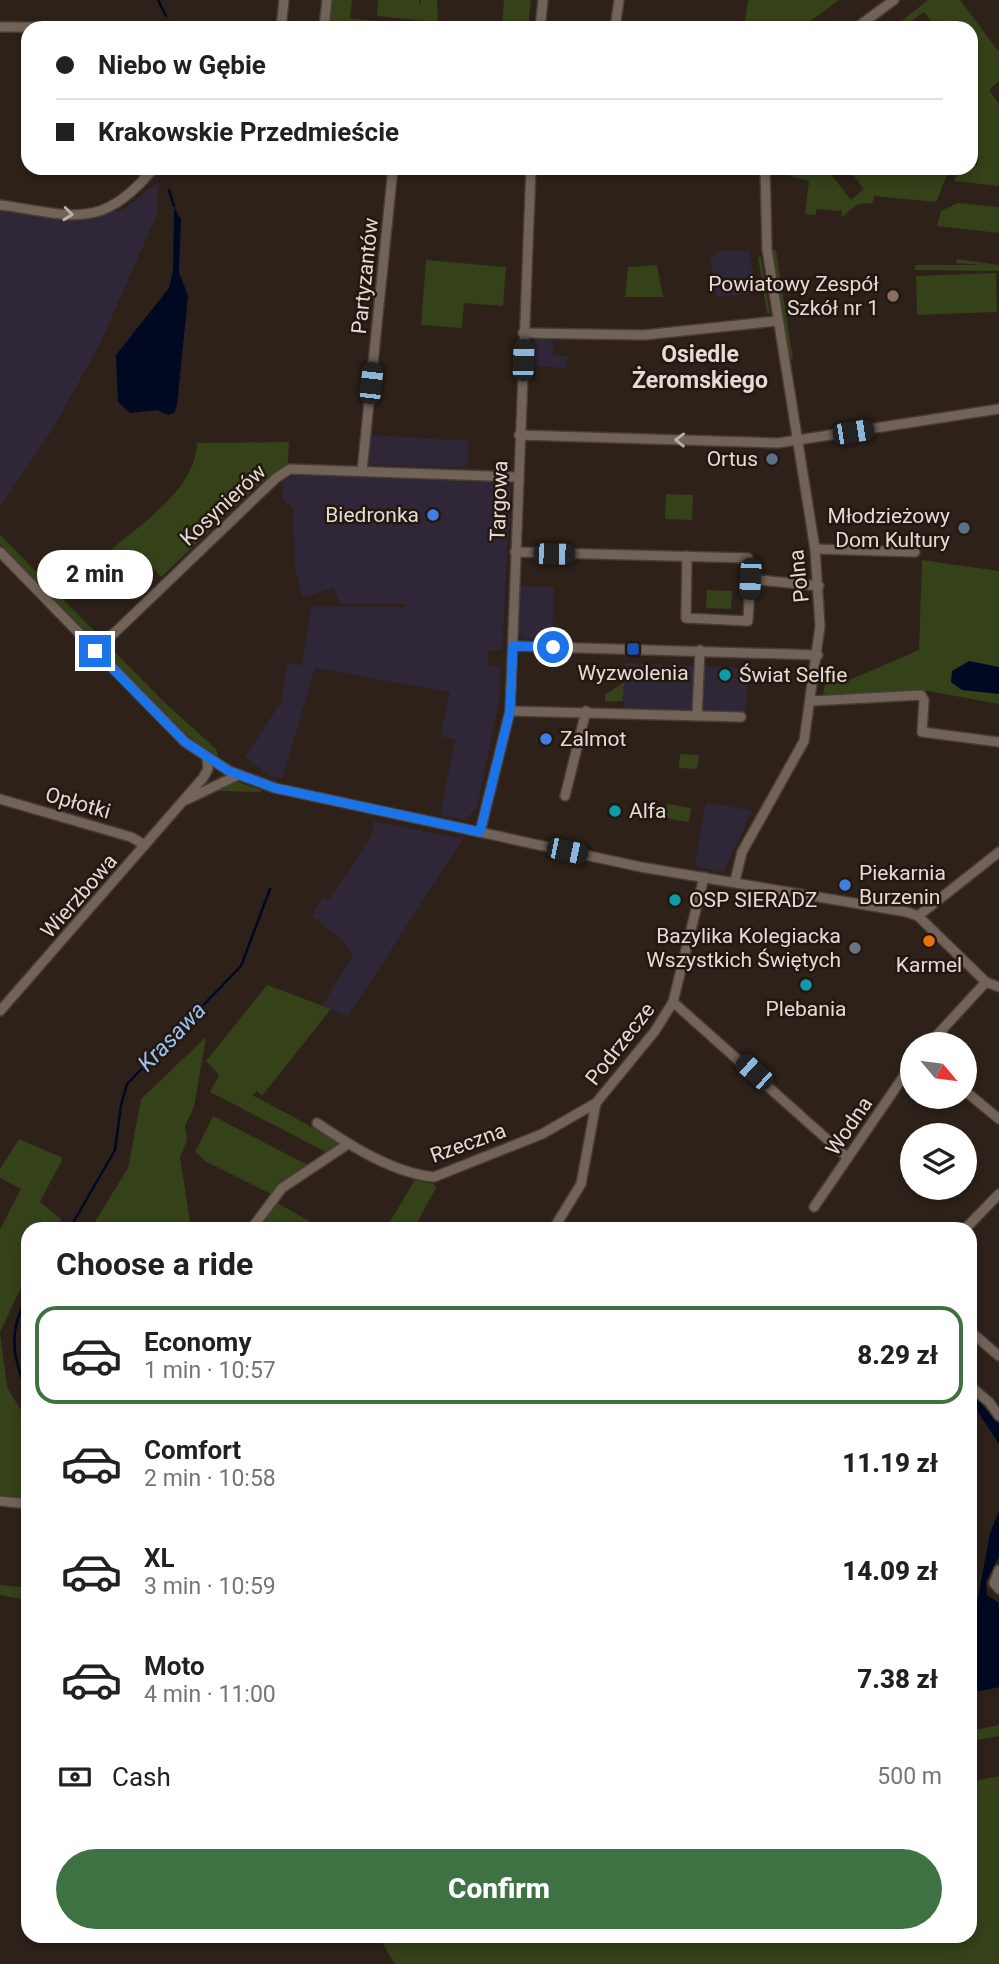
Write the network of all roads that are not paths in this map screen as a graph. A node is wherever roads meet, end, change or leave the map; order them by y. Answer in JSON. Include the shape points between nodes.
{"nodes":[{"id":1,"x":284,"y":0,"type":"edge"},
{"id":2,"x":327,"y":0,"type":"edge"},
{"id":3,"x":543,"y":0,"type":"edge"},
{"id":4,"x":619,"y":0,"type":"edge"},
{"id":5,"x":894,"y":0,"type":"edge"},
{"id":6,"x":282,"y":21,"type":"edge"},
{"id":7,"x":325,"y":21,"type":"edge"},
{"id":8,"x":541,"y":21,"type":"edge"},
{"id":9,"x":616,"y":21,"type":"edge"},
{"id":10,"x":866,"y":21,"type":"edge"},
{"id":11,"x":0,"y":27,"type":"edge"},
{"id":12,"x":21,"y":27,"type":"edge"},
{"id":13,"x":146,"y":175,"type":"edge"},
{"id":14,"x":392,"y":175,"type":"edge"},
{"id":15,"x":531,"y":175,"type":"edge"},
{"id":16,"x":765,"y":175,"type":"edge"},
{"id":17,"x":0,"y":205,"type":"edge"},
{"id":18,"x":777,"y":321,"type":"junction"},
{"id":19,"x":523,"y":333,"type":"junction"},
{"id":20,"x":999,"y":409,"type":"edge"},
{"id":21,"x":519,"y":435,"type":"junction"},
{"id":22,"x":797,"y":441,"type":"junction"},
{"id":23,"x":362,"y":471,"type":"junction"},
{"id":24,"x":518,"y":477,"type":"junction"},
{"id":25,"x":815,"y":549,"type":"junction"},
{"id":26,"x":0,"y":552,"type":"edge"},
{"id":27,"x":515,"y":552,"type":"junction"},
{"id":28,"x":915,"y":552,"type":"dead end"},
{"id":29,"x":687,"y":556,"type":"junction"},
{"id":30,"x":750,"y":579,"type":"junction"},
{"id":31,"x":819,"y":586,"type":"junction"},
{"id":32,"x":107,"y":640,"type":"dead end"},
{"id":33,"x":513,"y":646,"type":"junction"},
{"id":34,"x":700,"y":650,"type":"junction"},
{"id":35,"x":818,"y":655,"type":"junction"},
{"id":36,"x":811,"y":701,"type":"junction"},
{"id":37,"x":510,"y":711,"type":"junction"},
{"id":38,"x":586,"y":711,"type":"junction"},
{"id":39,"x":697,"y":716,"type":"junction"},
{"id":40,"x":741,"y":717,"type":"dead end"},
{"id":41,"x":999,"y":742,"type":"edge"},
{"id":42,"x":207,"y":758,"type":"junction"},
{"id":43,"x":237,"y":775,"type":"junction"},
{"id":44,"x":565,"y":796,"type":"dead end"},
{"id":45,"x":0,"y":799,"type":"edge"},
{"id":46,"x":182,"y":802,"type":"junction"},
{"id":47,"x":480,"y":832,"type":"junction"},
{"id":48,"x":145,"y":845,"type":"junction"},
{"id":49,"x":999,"y":852,"type":"edge"},
{"id":50,"x":990,"y":859,"type":"junction"},
{"id":51,"x":999,"y":868,"type":"edge"},
{"id":52,"x":704,"y":877,"type":"junction"},
{"id":53,"x":735,"y":881,"type":"junction"},
{"id":54,"x":918,"y":916,"type":"junction"},
{"id":55,"x":986,"y":982,"type":"junction"},
{"id":56,"x":999,"y":987,"type":"edge"},
{"id":57,"x":673,"y":1002,"type":"junction"},
{"id":58,"x":0,"y":1011,"type":"edge"},
{"id":59,"x":940,"y":1032,"type":"edge"},
{"id":60,"x":900,"y":1082,"type":"edge"},
{"id":61,"x":977,"y":1101,"type":"edge"},
{"id":62,"x":596,"y":1103,"type":"junction"},
{"id":63,"x":999,"y":1119,"type":"edge"},
{"id":64,"x":317,"y":1124,"type":"dead end"},
{"id":65,"x":348,"y":1144,"type":"junction"},
{"id":66,"x":848,"y":1158,"type":"junction"},
{"id":67,"x":999,"y":1194,"type":"edge"},
{"id":68,"x":814,"y":1207,"type":"dead end"},
{"id":69,"x":256,"y":1222,"type":"edge"},
{"id":70,"x":558,"y":1222,"type":"edge"},
{"id":71,"x":972,"y":1222,"type":"edge"},
{"id":72,"x":977,"y":1337,"type":"edge"},
{"id":73,"x":999,"y":1356,"type":"edge"},
{"id":74,"x":977,"y":1392,"type":"edge"},
{"id":75,"x":999,"y":1416,"type":"edge"},
{"id":76,"x":0,"y":1502,"type":"edge"},
{"id":77,"x":21,"y":1504,"type":"edge"},
{"id":78,"x":999,"y":1570,"type":"edge"},
{"id":79,"x":999,"y":1589,"type":"edge"}],
"edges":[{"from":1,"to":6,"type":"street"},
{"from":2,"to":7,"type":"street"},
{"from":3,"to":8,"type":"street"},
{"from":4,"to":9,"type":"street"},
{"from":5,"to":10,"type":"street"},
{"from":11,"to":12,"type":"street"},
{"from":17,"to":13,"type":"street","one_way":true,"via":[[93,214],[111,207]]},
{"from":14,"to":23,"type":"street","name":"Partyzantów"},
{"from":15,"to":19,"type":"street","name":"Targowa"},
{"from":16,"to":18,"type":"street","name":"Polna","via":[[765,229]]},
{"from":18,"to":19,"type":"street","via":[[644,335]]},
{"from":18,"to":22,"type":"street","name":"Polna"},
{"from":19,"to":21,"type":"street","name":"Targowa"},
{"from":20,"to":22,"type":"street"},
{"from":22,"to":21,"type":"street","one_way":true},
{"from":21,"to":24,"type":"street","name":"Targowa"},
{"from":22,"to":25,"type":"street","name":"Polna"},
{"from":23,"to":24,"type":"street","name":"Kosynierów"},
{"from":23,"to":32,"type":"street","name":"Kosynierów","via":[[297,468],[283,473]]},
{"from":24,"to":27,"type":"street","name":"Targowa"},
{"from":25,"to":28,"type":"street"},
{"from":25,"to":31,"type":"street","name":"Polna"},
{"from":26,"to":42,"type":"street","via":[[158,716]]},
{"from":27,"to":29,"type":"street"},
{"from":27,"to":33,"type":"street","name":"Targowa"},
{"from":29,"to":30,"type":"street","via":[[748,558]]},
{"from":29,"to":30,"type":"street","via":[[686,618],[748,621]]},
{"from":30,"to":31,"type":"street"},
{"from":31,"to":35,"type":"street","name":"Polna"},
{"from":33,"to":34,"type":"street"},
{"from":33,"to":37,"type":"street","name":"Targowa"},
{"from":34,"to":35,"type":"street"},
{"from":34,"to":39,"type":"street"},
{"from":35,"to":36,"type":"street","name":"Polna"},
{"from":36,"to":41,"type":"street","via":[[921,695],[922,732]]},
{"from":36,"to":53,"type":"street","name":"Polna","via":[[804,741],[742,852]]},
{"from":37,"to":38,"type":"street"},
{"from":37,"to":47,"type":"street","name":"Targowa"},
{"from":38,"to":39,"type":"street"},
{"from":38,"to":44,"type":"street"},
{"from":39,"to":40,"type":"street"},
{"from":42,"to":43,"type":"street"},
{"from":42,"to":46,"type":"street","name":"Wierzbowa","via":[[206,773]]},
{"from":43,"to":46,"type":"street","name":"Wierzbowa"},
{"from":43,"to":47,"type":"street","via":[[275,788]]},
{"from":45,"to":48,"type":"street","name":"Opłotki"},
{"from":46,"to":48,"type":"street","name":"Wierzbowa"},
{"from":47,"to":52,"type":"street"},
{"from":48,"to":58,"type":"street","name":"Wierzbowa"},
{"from":49,"to":50,"type":"street"},
{"from":50,"to":51,"type":"street"},
{"from":50,"to":54,"type":"street"},
{"from":52,"to":53,"type":"street"},
{"from":52,"to":57,"type":"street","name":"Podrzecze"},
{"from":53,"to":54,"type":"street"},
{"from":54,"to":55,"type":"street"},
{"from":55,"to":56,"type":"street"},
{"from":55,"to":59,"type":"street"},
{"from":57,"to":62,"type":"street","name":"Podrzecze","via":[[649,1040]]},
{"from":57,"to":66,"type":"street"},
{"from":60,"to":66,"type":"street","name":"Wodna"},
{"from":61,"to":63,"type":"street"},
{"from":62,"to":65,"type":"street","name":"Rzeczna","via":[[562,1125],[434,1177]]},
{"from":62,"to":70,"type":"street","name":"Podrzecze","via":[[581,1184]]},
{"from":64,"to":65,"type":"street","name":"Rzeczna"},
{"from":65,"to":69,"type":"street","via":[[282,1188]]},
{"from":66,"to":68,"type":"street","name":"Wodna"},
{"from":67,"to":71,"type":"street"},
{"from":72,"to":73,"type":"street"},
{"from":74,"to":75,"type":"street"},
{"from":76,"to":77,"type":"street"},
{"from":78,"to":79,"type":"street","via":[[994,1583]]}]}
